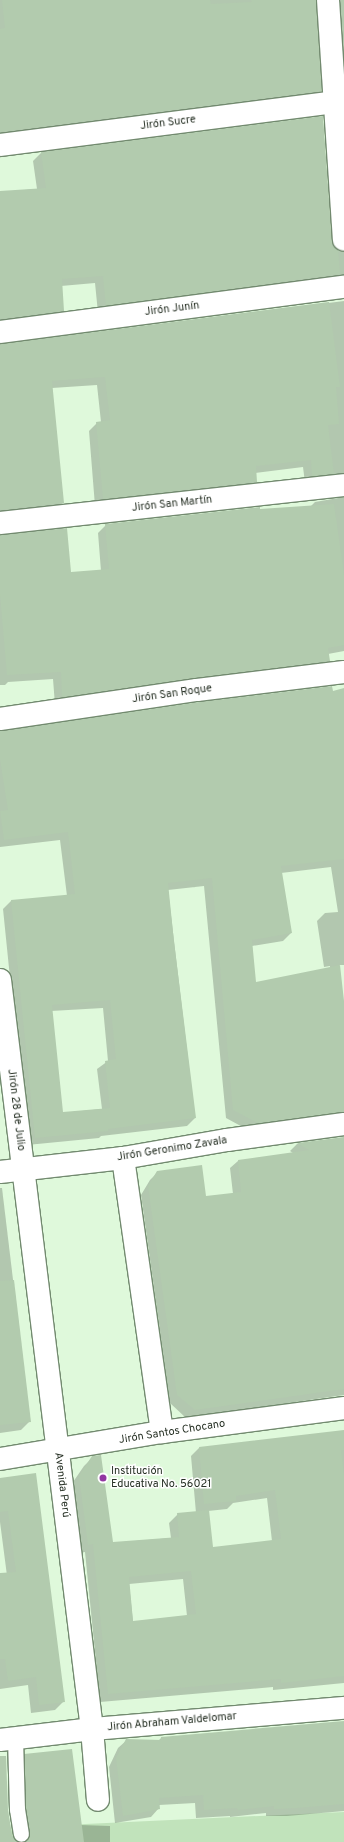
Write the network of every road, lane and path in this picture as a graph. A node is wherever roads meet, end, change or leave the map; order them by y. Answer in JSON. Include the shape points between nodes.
{"nodes":[{"id":1,"x":328,"y":0,"type":"edge"},
{"id":2,"x":335,"y":102,"type":"junction"},
{"id":3,"x":0,"y":145,"type":"edge"},
{"id":4,"x":344,"y":239,"type":"edge"},
{"id":5,"x":344,"y":287,"type":"edge"},
{"id":6,"x":0,"y":332,"type":"edge"},
{"id":7,"x":344,"y":485,"type":"edge"},
{"id":8,"x":0,"y":523,"type":"edge"},
{"id":9,"x":344,"y":672,"type":"edge"},
{"id":10,"x":0,"y":718,"type":"edge"},
{"id":11,"x":0,"y":980,"type":"edge"},
{"id":12,"x":344,"y":1124,"type":"edge"},
{"id":13,"x":123,"y":1158,"type":"junction"},
{"id":14,"x":24,"y":1170,"type":"junction"},
{"id":15,"x":0,"y":1172,"type":"edge"},
{"id":16,"x":344,"y":1408,"type":"edge"},
{"id":17,"x":162,"y":1432,"type":"junction"},
{"id":18,"x":57,"y":1451,"type":"junction"},
{"id":19,"x":0,"y":1459,"type":"edge"},
{"id":20,"x":344,"y":1708,"type":"edge"},
{"id":21,"x":92,"y":1729,"type":"junction"},
{"id":22,"x":7,"y":1739,"type":"edge"},
{"id":23,"x":98,"y":1800,"type":"dead end"},
{"id":24,"x":21,"y":1834,"type":"dead end"}],
"edges":[{"from":1,"to":2,"type":"street"},
{"from":2,"to":3,"type":"street","name":"Jirón Sucre"},
{"from":2,"to":4,"type":"street"},
{"from":5,"to":6,"type":"street","name":"Jirón Junín"},
{"from":7,"to":8,"type":"street","name":"Jirón San Martín"},
{"from":9,"to":10,"type":"street","name":"Jirón San Roque"},
{"from":11,"to":14,"type":"street","name":"Jirón 28 de Julio"},
{"from":12,"to":13,"type":"street","name":"Jirón Geronimo Zavala"},
{"from":13,"to":14,"type":"street","name":"Jirón Geronimo Zavala"},
{"from":13,"to":17,"type":"street"},
{"from":14,"to":15,"type":"street","name":"Jirón Geronimo Zavala"},
{"from":14,"to":18,"type":"street","name":"Avenida Perú"},
{"from":16,"to":17,"type":"street","name":"Jirón Santos Chocano"},
{"from":17,"to":18,"type":"street","name":"Jirón Santos Chocano"},
{"from":18,"to":19,"type":"street","name":"Jirón Santos Chocano"},
{"from":18,"to":21,"type":"street","name":"Avenida Perú"},
{"from":20,"to":21,"type":"street","name":"Jirón Abraham Valdelomar"},
{"from":21,"to":22,"type":"street","name":"Jirón Abraham Valdelomar"},
{"from":21,"to":23,"type":"street","name":"Avenida Perú"},
{"from":22,"to":24,"type":"lane"}]}
